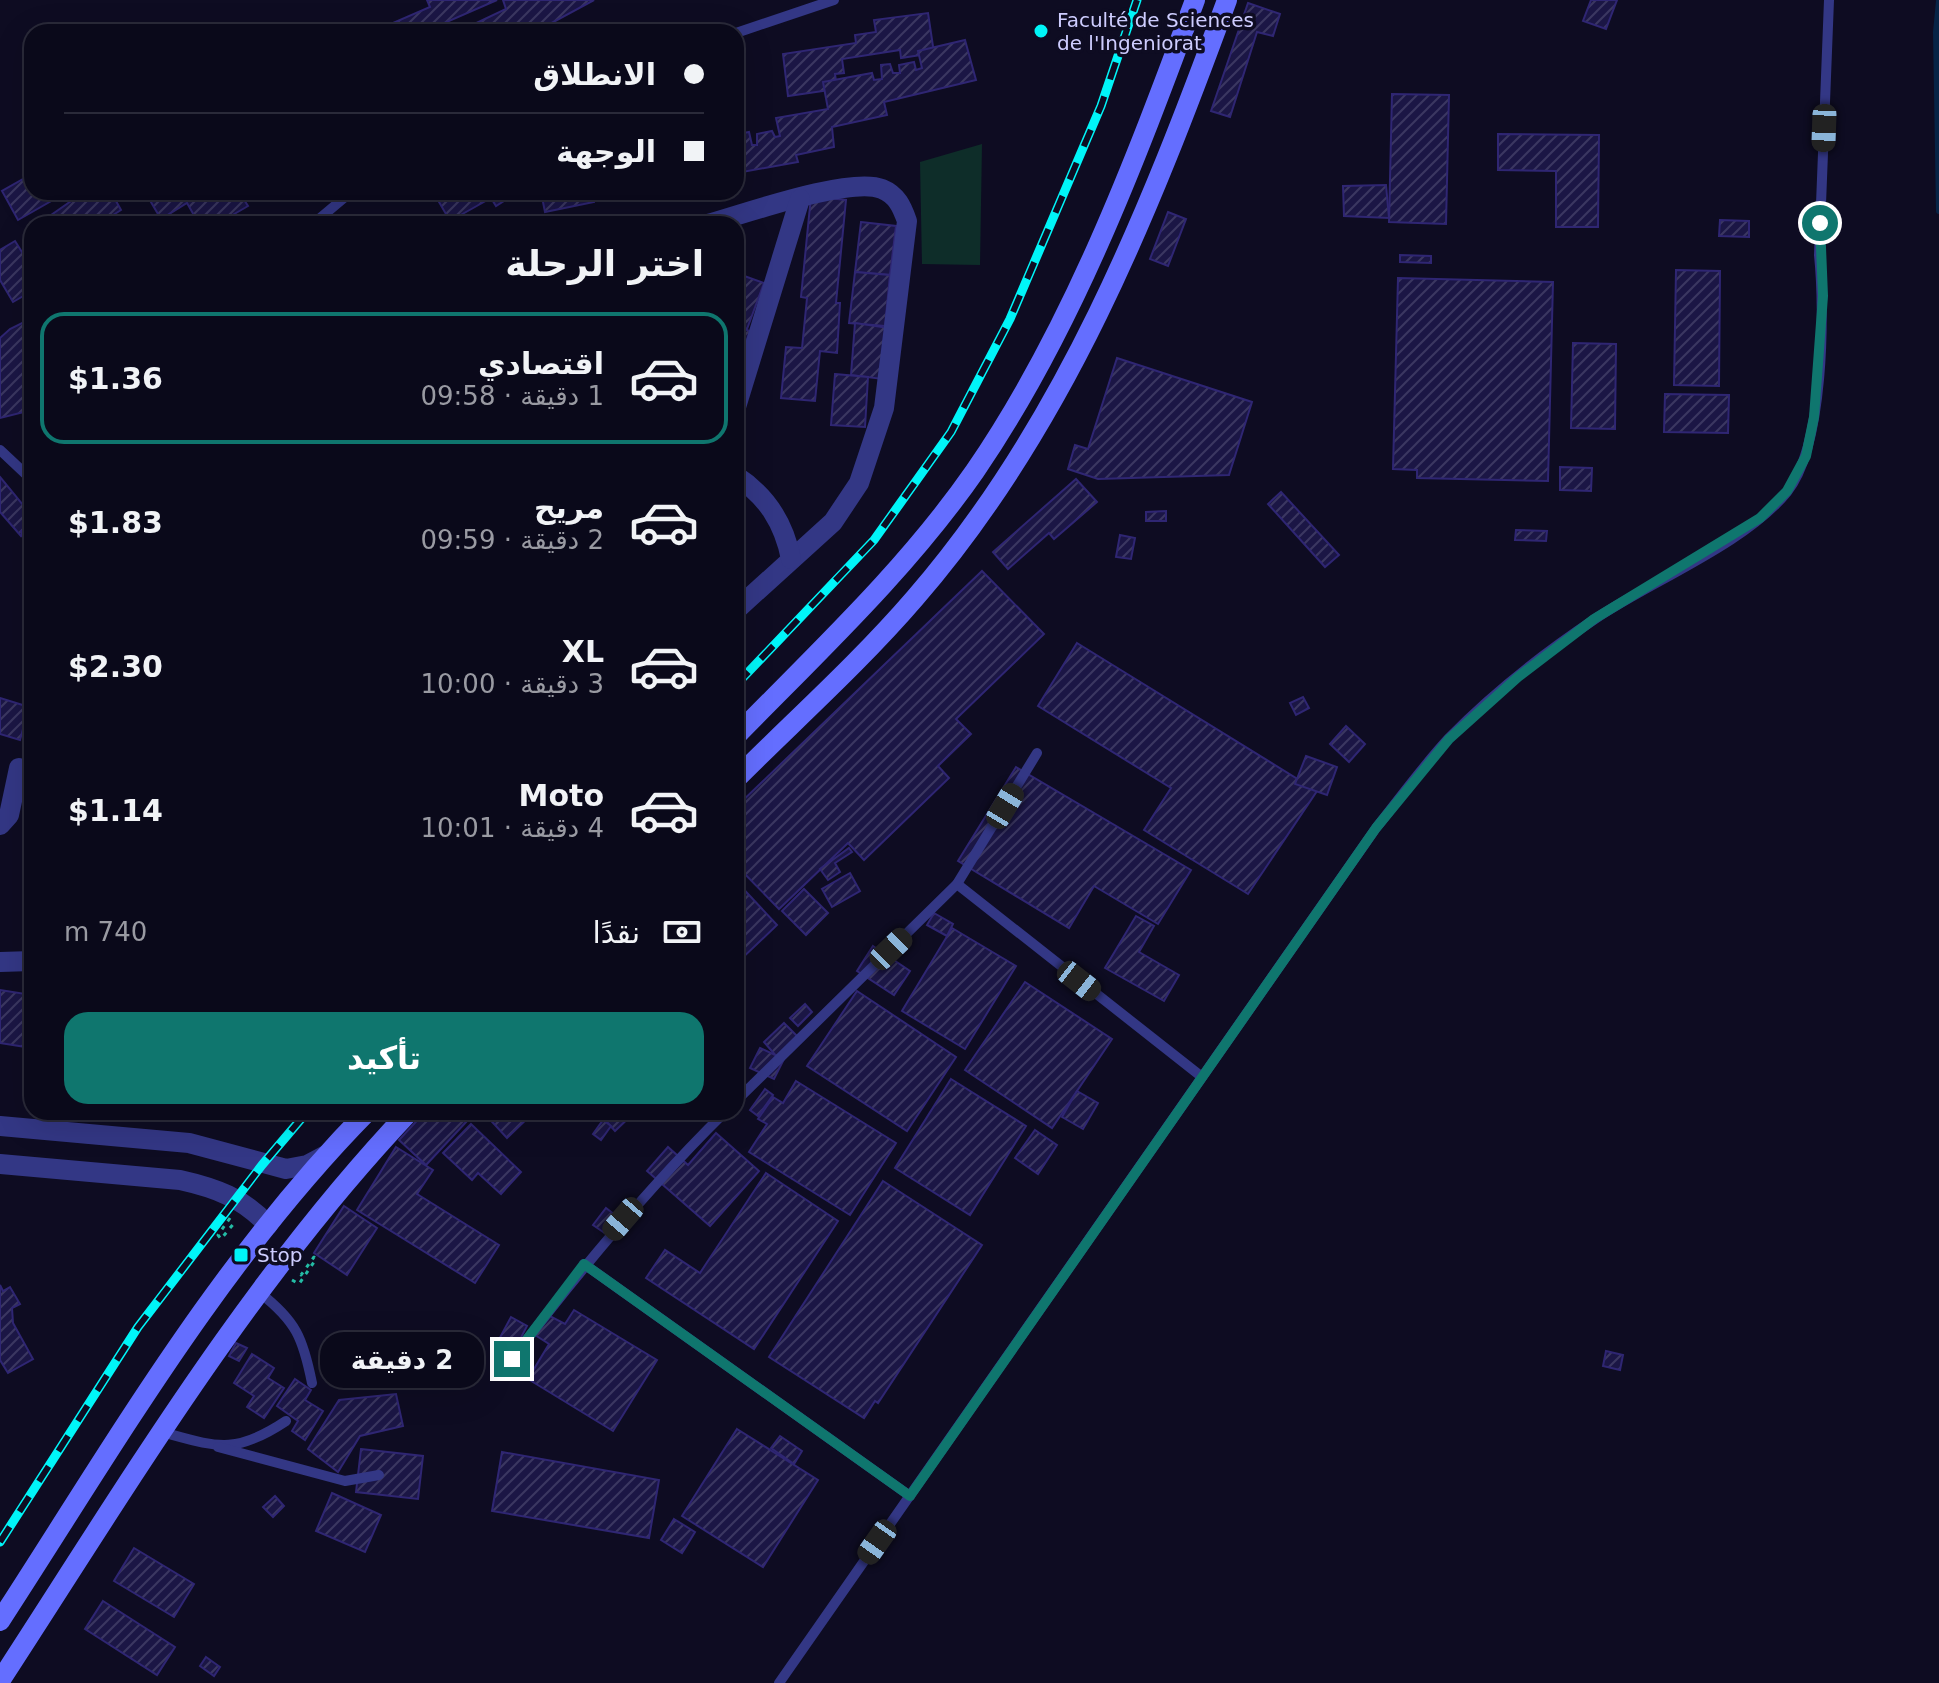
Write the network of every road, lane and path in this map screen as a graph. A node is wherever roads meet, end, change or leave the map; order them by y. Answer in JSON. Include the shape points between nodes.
{"nodes":[{"id":1,"x":834,"y":0,"type":"edge"},
{"id":2,"x":1195,"y":0,"type":"edge"},
{"id":3,"x":1227,"y":0,"type":"edge"},
{"id":4,"x":1829,"y":0,"type":"edge"},
{"id":5,"x":744,"y":30,"type":"edge"},
{"id":6,"x":800,"y":199,"type":"junction"},
{"id":7,"x":342,"y":200,"type":"edge"},
{"id":8,"x":322,"y":216,"type":"edge"},
{"id":9,"x":737,"y":216,"type":"edge"},
{"id":10,"x":744,"y":381,"type":"edge"},
{"id":11,"x":0,"y":450,"type":"edge"},
{"id":12,"x":24,"y":472,"type":"edge"},
{"id":13,"x":744,"y":481,"type":"edge"},
{"id":14,"x":791,"y":559,"type":"junction"},
{"id":15,"x":744,"y":603,"type":"edge"},
{"id":16,"x":744,"y":728,"type":"edge"},
{"id":17,"x":1037,"y":753,"type":"dead end"},
{"id":18,"x":17,"y":767,"type":"edge"},
{"id":19,"x":744,"y":771,"type":"edge"},
{"id":20,"x":0,"y":825,"type":"edge"},
{"id":21,"x":957,"y":884,"type":"junction"},
{"id":22,"x":24,"y":961,"type":"edge"},
{"id":23,"x":0,"y":962,"type":"edge"},
{"id":24,"x":1202,"y":1077,"type":"junction"},
{"id":25,"x":744,"y":1093,"type":"edge"},
{"id":26,"x":359,"y":1120,"type":"edge"},
{"id":27,"x":401,"y":1120,"type":"edge"},
{"id":28,"x":717,"y":1120,"type":"edge"},
{"id":29,"x":0,"y":1126,"type":"edge"},
{"id":30,"x":324,"y":1156,"type":"junction"},
{"id":31,"x":0,"y":1164,"type":"edge"},
{"id":32,"x":233,"y":1215,"type":"dead end"},
{"id":33,"x":234,"y":1222,"type":"dead end"},
{"id":34,"x":268,"y":1225,"type":"junction"},
{"id":35,"x":584,"y":1264,"type":"junction"},
{"id":36,"x":301,"y":1275,"type":"dead end"},
{"id":37,"x":299,"y":1284,"type":"dead end"},
{"id":38,"x":260,"y":1293,"type":"junction"},
{"id":39,"x":512,"y":1359,"type":"dead end"},
{"id":40,"x":312,"y":1383,"type":"dead end"},
{"id":41,"x":286,"y":1421,"type":"dead end"},
{"id":42,"x":162,"y":1432,"type":"junction"},
{"id":43,"x":218,"y":1447,"type":"junction"},
{"id":44,"x":379,"y":1475,"type":"dead end"},
{"id":45,"x":910,"y":1496,"type":"junction"},
{"id":46,"x":0,"y":1621,"type":"edge"},
{"id":47,"x":0,"y":1681,"type":"edge"},
{"id":48,"x":779,"y":1683,"type":"edge"}],
"edges":[{"from":1,"to":5,"type":"lane"},
{"from":2,"to":16,"type":"main road","via":[[1090,262],[1022,395],[974,472],[891,578]]},
{"from":3,"to":19,"type":"main road","via":[[1120,273],[1055,401],[915,598]]},
{"from":4,"to":24,"type":"lane","via":[[1819,255],[1823,296],[1814,417],[1806,456],[1787,491],[1760,518],[1594,619],[1449,739],[1376,828]]},
{"from":6,"to":9,"type":"street"},
{"from":6,"to":10,"type":"street"},
{"from":6,"to":14,"type":"street","via":[[847,186],[881,188],[900,202],[907,221],[884,408],[874,443],[859,483],[833,522]]},
{"from":7,"to":8,"type":"lane"},
{"from":11,"to":12,"type":"lane"},
{"from":13,"to":14,"type":"street","via":[[781,522]]},
{"from":14,"to":15,"type":"street"},
{"from":17,"to":21,"type":"lane"},
{"from":18,"to":20,"type":"street","via":[[9,815]]},
{"from":21,"to":24,"type":"lane"},
{"from":21,"to":25,"type":"lane"},
{"from":22,"to":23,"type":"street"},
{"from":24,"to":45,"type":"lane"},
{"from":26,"to":30,"type":"main road"},
{"from":27,"to":38,"type":"main road","via":[[349,1175]]},
{"from":28,"to":35,"type":"lane"},
{"from":29,"to":30,"type":"street","via":[[189,1143],[286,1169]]},
{"from":30,"to":34,"type":"main road"},
{"from":31,"to":34,"type":"street","via":[[208,1186],[251,1207]]},
{"from":32,"to":33,"type":"path","via":[[218,1235],[221,1239]]},
{"from":34,"to":46,"type":"main road","via":[[148,1394]]},
{"from":35,"to":39,"type":"lane"},
{"from":35,"to":45,"type":"lane"},
{"from":36,"to":37,"type":"path","via":[[314,1257]]},
{"from":38,"to":40,"type":"lane","via":[[287,1314],[305,1345]]},
{"from":38,"to":42,"type":"main road"},
{"from":41,"to":43,"type":"lane","via":[[257,1441]]},
{"from":42,"to":43,"type":"lane"},
{"from":42,"to":47,"type":"main road"},
{"from":43,"to":44,"type":"lane","via":[[345,1481]]},
{"from":45,"to":48,"type":"lane"}]}
